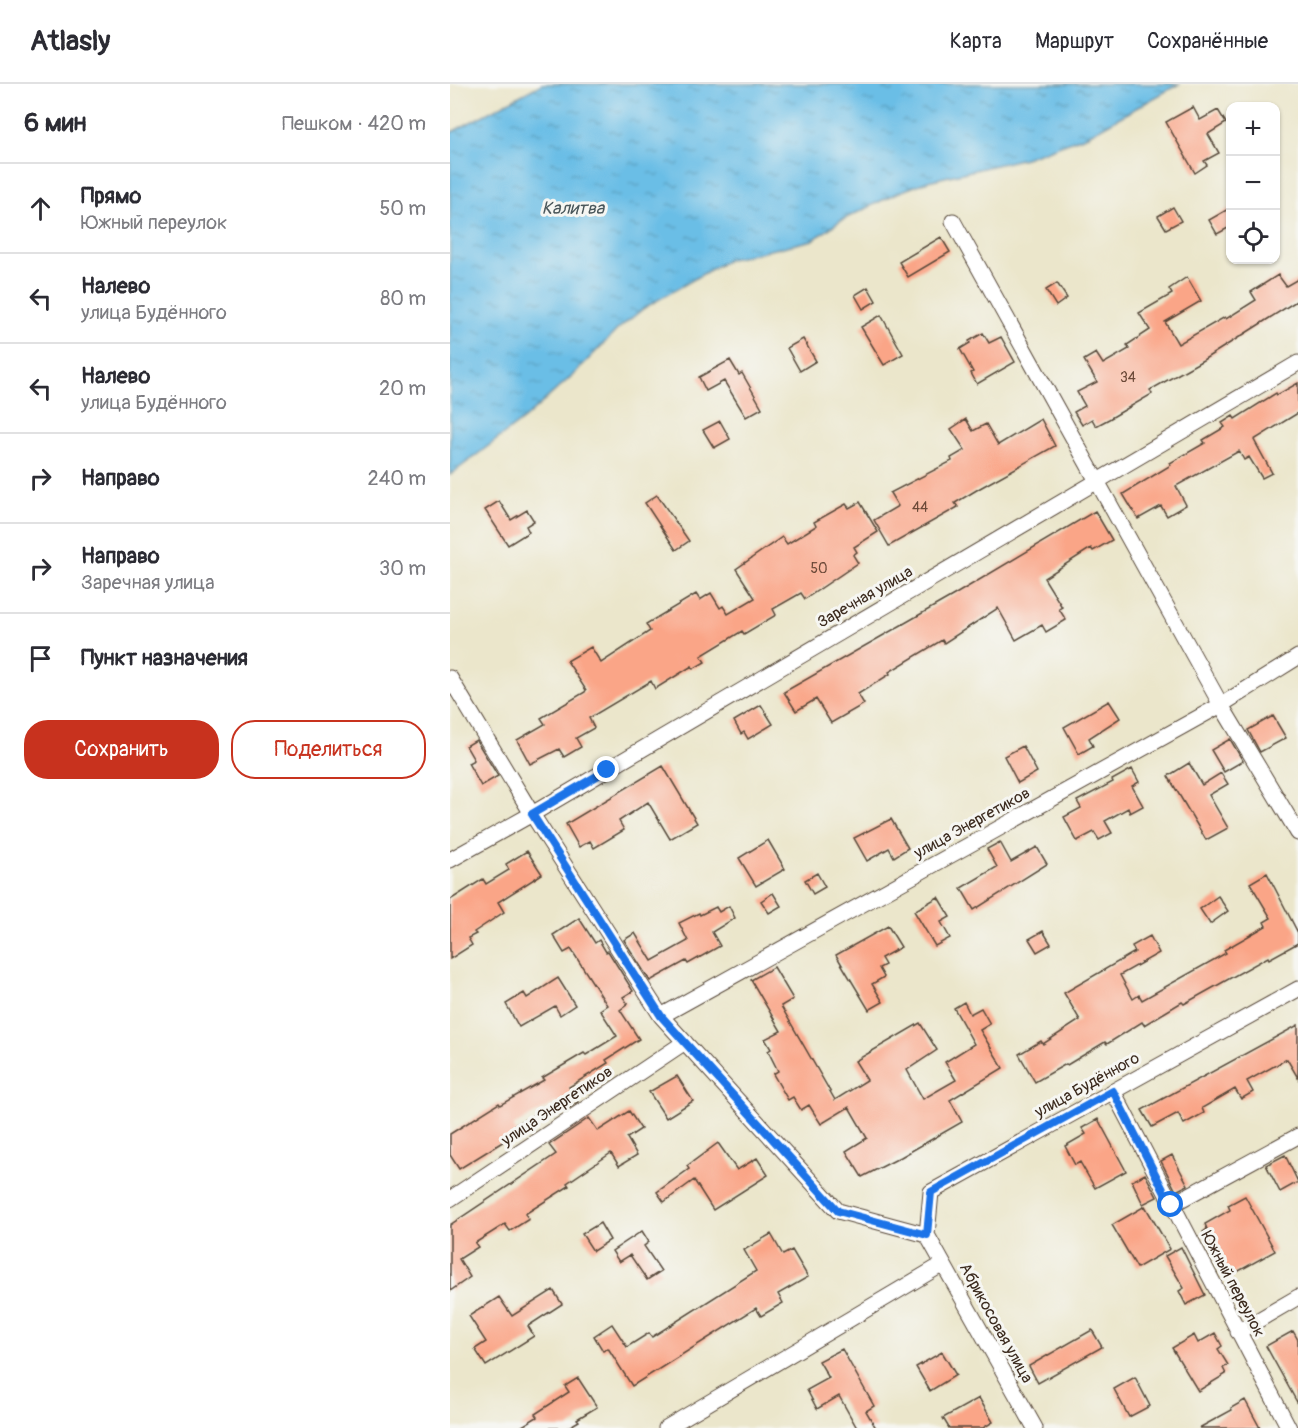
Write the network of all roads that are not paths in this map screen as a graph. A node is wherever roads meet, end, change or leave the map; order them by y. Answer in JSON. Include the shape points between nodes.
{"nodes":[{"id":1,"x":953,"y":221,"type":"dead end"},
{"id":2,"x":1298,"y":363,"type":"edge"},
{"id":3,"x":1097,"y":481,"type":"junction"},
{"id":4,"x":1298,"y":657,"type":"edge"},
{"id":5,"x":450,"y":678,"type":"edge"},
{"id":6,"x":1221,"y":705,"type":"junction"},
{"id":7,"x":532,"y":814,"type":"junction"},
{"id":8,"x":1298,"y":833,"type":"edge"},
{"id":9,"x":450,"y":860,"type":"edge"},
{"id":10,"x":1298,"y":988,"type":"edge"},
{"id":11,"x":661,"y":1016,"type":"junction"},
{"id":12,"x":685,"y":1042,"type":"junction"},
{"id":13,"x":1113,"y":1091,"type":"junction"},
{"id":14,"x":1298,"y":1136,"type":"edge"},
{"id":15,"x":450,"y":1199,"type":"edge"},
{"id":16,"x":1171,"y":1205,"type":"junction"},
{"id":17,"x":927,"y":1235,"type":"junction"},
{"id":18,"x":943,"y":1264,"type":"junction"},
{"id":19,"x":1298,"y":1297,"type":"edge"},
{"id":20,"x":1238,"y":1332,"type":"junction"},
{"id":21,"x":670,"y":1427,"type":"edge"},
{"id":22,"x":1035,"y":1428,"type":"edge"},
{"id":23,"x":1289,"y":1428,"type":"edge"}],
"edges":[{"from":1,"to":3,"type":"street"},
{"from":2,"to":3,"type":"street","name":"Заречная улица"},
{"from":3,"to":6,"type":"street"},
{"from":3,"to":7,"type":"street","name":"Заречная улица"},
{"from":4,"to":6,"type":"street","name":"улица Энергетиков"},
{"from":5,"to":7,"type":"street"},
{"from":6,"to":8,"type":"street"},
{"from":6,"to":11,"type":"street","name":"улица Энергетиков"},
{"from":7,"to":9,"type":"street","name":"Заречная улица"},
{"from":7,"to":11,"type":"street"},
{"from":10,"to":13,"type":"street","name":"улица Будённого"},
{"from":11,"to":12,"type":"street"},
{"from":12,"to":15,"type":"street","name":"улица Энергетиков"},
{"from":12,"to":17,"type":"street","via":[[838,1211]]},
{"from":13,"to":16,"type":"street","name":"Южный переулок"},
{"from":13,"to":17,"type":"street","name":"улица Будённого","via":[[931,1192]]},
{"from":14,"to":16,"type":"street"},
{"from":16,"to":20,"type":"street","name":"Южный переулок"},
{"from":17,"to":18,"type":"street","name":"Абрикосовая улица"},
{"from":18,"to":21,"type":"street"},
{"from":18,"to":22,"type":"street","name":"Абрикосовая улица"},
{"from":19,"to":20,"type":"street"},
{"from":20,"to":23,"type":"street","name":"Южный переулок"}]}
